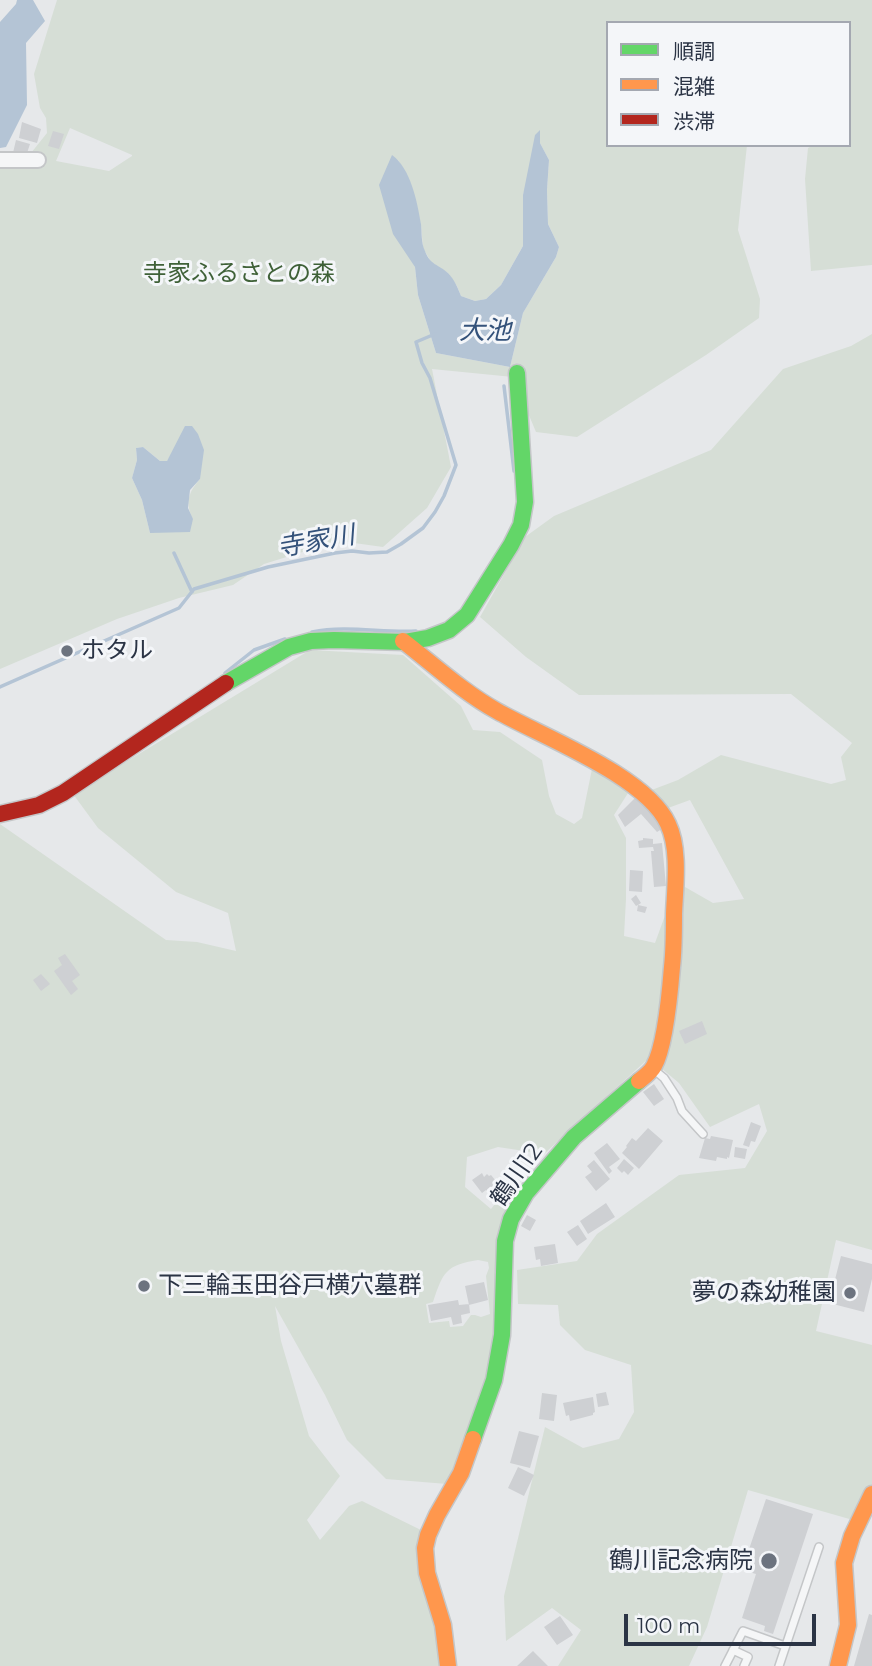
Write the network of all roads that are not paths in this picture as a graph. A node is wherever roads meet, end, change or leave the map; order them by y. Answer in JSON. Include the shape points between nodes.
{"nodes":[{"id":1,"x":0,"y":160,"type":"edge"},
{"id":2,"x":38,"y":160,"type":"dead end"},
{"id":3,"x":517,"y":373,"type":"dead end"},
{"id":4,"x":403,"y":641,"type":"junction"},
{"id":5,"x":0,"y":814,"type":"edge"},
{"id":6,"x":653,"y":1069,"type":"junction"},
{"id":7,"x":703,"y":1134,"type":"dead end"},
{"id":8,"x":872,"y":1494,"type":"edge"},
{"id":9,"x":819,"y":1547,"type":"dead end"},
{"id":10,"x":786,"y":1646,"type":"junction"},
{"id":11,"x":733,"y":1650,"type":"junction"},
{"id":12,"x":448,"y":1666,"type":"edge"},
{"id":13,"x":724,"y":1666,"type":"edge"},
{"id":14,"x":744,"y":1666,"type":"edge"},
{"id":15,"x":779,"y":1666,"type":"edge"},
{"id":16,"x":838,"y":1666,"type":"edge"}],
"edges":[{"from":1,"to":2,"type":"street"},
{"from":3,"to":4,"type":"street","via":[[525,502],[521,525],[460,623],[444,634]]},
{"from":4,"to":5,"type":"street","via":[[315,640],[287,648],[232,678],[65,792]]},
{"from":4,"to":6,"type":"street","via":[[496,710],[604,767],[661,810],[674,843],[673,974]]},
{"from":6,"to":7,"type":"lane"},
{"from":6,"to":12,"type":"street","name":"鶴川12","via":[[574,1137],[526,1193],[511,1219],[505,1241],[502,1335],[494,1380],[461,1473],[425,1548]]},
{"from":8,"to":16,"type":"street","via":[[844,1563],[848,1625]]},
{"from":9,"to":10,"type":"lane"},
{"from":10,"to":11,"type":"lane","via":[[743,1631]]},
{"from":10,"to":15,"type":"lane"},
{"from":11,"to":13,"type":"lane"},
{"from":11,"to":14,"type":"lane","via":[[748,1657]]}]}
